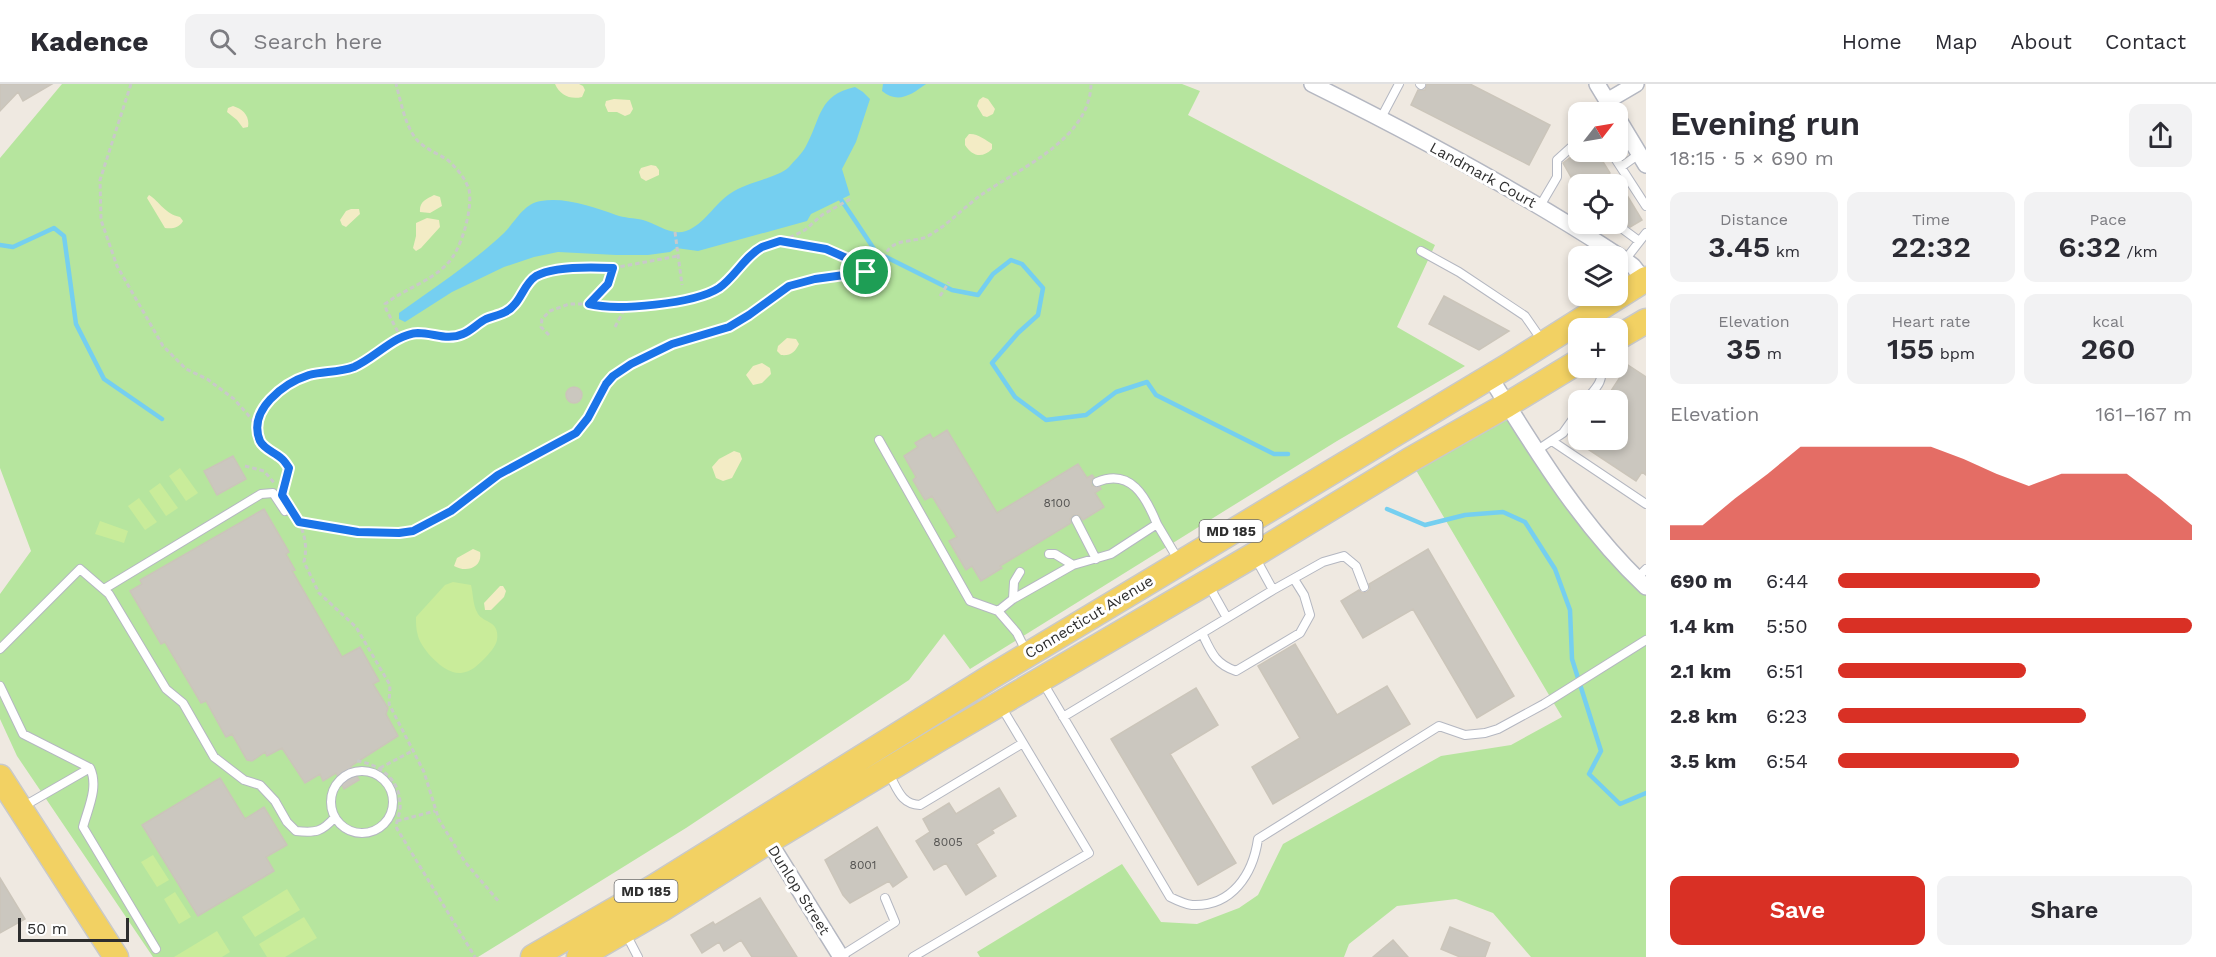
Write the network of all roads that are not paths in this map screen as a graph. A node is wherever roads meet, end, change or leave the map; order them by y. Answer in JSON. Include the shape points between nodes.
{"nodes":[{"id":1,"x":1312,"y":84,"type":"edge"},
{"id":2,"x":1399,"y":84,"type":"edge"},
{"id":3,"x":1597,"y":84,"type":"edge"},
{"id":4,"x":1636,"y":84,"type":"edge"},
{"id":5,"x":1608,"y":102,"type":"edge"},
{"id":6,"x":1616,"y":102,"type":"edge"},
{"id":7,"x":1381,"y":118,"type":"junction"},
{"id":8,"x":1628,"y":139,"type":"edge"},
{"id":9,"x":1568,"y":150,"type":"edge"},
{"id":10,"x":1643,"y":160,"type":"edge"},
{"id":11,"x":1618,"y":162,"type":"edge"},
{"id":12,"x":1621,"y":167,"type":"junction"},
{"id":13,"x":1644,"y":200,"type":"edge"},
{"id":14,"x":1540,"y":206,"type":"junction"},
{"id":15,"x":1628,"y":233,"type":"edge"},
{"id":16,"x":1646,"y":233,"type":"edge"},
{"id":17,"x":1592,"y":234,"type":"edge"},
{"id":18,"x":1590,"y":237,"type":"junction"},
{"id":19,"x":1639,"y":241,"type":"junction"},
{"id":20,"x":1604,"y":246,"type":"edge"},
{"id":21,"x":1421,"y":251,"type":"dead end"},
{"id":22,"x":1628,"y":256,"type":"edge"},
{"id":23,"x":1628,"y":262,"type":"edge"},
{"id":24,"x":1645,"y":279,"type":"edge"},
{"id":25,"x":1646,"y":321,"type":"edge"},
{"id":26,"x":1628,"y":332,"type":"edge"},
{"id":27,"x":1544,"y":344,"type":"junction"},
{"id":28,"x":1568,"y":368,"type":"edge"},
{"id":29,"x":1490,"y":377,"type":"junction"},
{"id":30,"x":1507,"y":405,"type":"junction"},
{"id":31,"x":1568,"y":426,"type":"edge"},
{"id":32,"x":879,"y":440,"type":"dead end"},
{"id":33,"x":1552,"y":441,"type":"junction"},
{"id":34,"x":1536,"y":451,"type":"junction"},
{"id":35,"x":1097,"y":482,"type":"dead end"},
{"id":36,"x":1646,"y":504,"type":"edge"},
{"id":37,"x":287,"y":510,"type":"road end"},
{"id":38,"x":1076,"y":520,"type":"dead end"},
{"id":39,"x":1157,"y":524,"type":"junction"},
{"id":40,"x":1050,"y":554,"type":"dead end"},
{"id":41,"x":1254,"y":555,"type":"junction"},
{"id":42,"x":1096,"y":559,"type":"junction"},
{"id":43,"x":1180,"y":562,"type":"junction"},
{"id":44,"x":1073,"y":565,"type":"junction"},
{"id":45,"x":1020,"y":572,"type":"dead end"},
{"id":46,"x":1643,"y":578,"type":"edge"},
{"id":47,"x":1294,"y":579,"type":"junction"},
{"id":48,"x":1207,"y":583,"type":"junction"},
{"id":49,"x":1364,"y":587,"type":"dead end"},
{"id":50,"x":104,"y":590,"type":"junction"},
{"id":51,"x":1273,"y":590,"type":"junction"},
{"id":52,"x":1013,"y":599,"type":"junction"},
{"id":53,"x":998,"y":611,"type":"junction"},
{"id":54,"x":1227,"y":618,"type":"junction"},
{"id":55,"x":1202,"y":633,"type":"junction"},
{"id":56,"x":1646,"y":640,"type":"edge"},
{"id":57,"x":0,"y":649,"type":"edge"},
{"id":58,"x":1028,"y":655,"type":"junction"},
{"id":59,"x":1041,"y":680,"type":"junction"},
{"id":60,"x":0,"y":686,"type":"edge"},
{"id":61,"x":1000,"y":704,"type":"junction"},
{"id":62,"x":1063,"y":717,"type":"junction"},
{"id":63,"x":1023,"y":743,"type":"junction"},
{"id":64,"x":90,"y":768,"type":"junction"},
{"id":65,"x":887,"y":771,"type":"junction"},
{"id":66,"x":0,"y":778,"type":"edge"},
{"id":67,"x":822,"y":796,"type":"junction"},
{"id":68,"x":20,"y":808,"type":"junction"},
{"id":69,"x":335,"y":817,"type":"junction"},
{"id":70,"x":763,"y":832,"type":"junction"},
{"id":71,"x":885,"y":898,"type":"dead end"},
{"id":72,"x":624,"y":931,"type":"junction"},
{"id":73,"x":156,"y":949,"type":"dead end"},
{"id":74,"x":116,"y":957,"type":"edge"},
{"id":75,"x":533,"y":957,"type":"edge"},
{"id":76,"x":579,"y":957,"type":"edge"},
{"id":77,"x":638,"y":957,"type":"edge"},
{"id":78,"x":841,"y":957,"type":"edge"},
{"id":79,"x":913,"y":957,"type":"edge"}],
"edges":[{"from":1,"to":7,"type":"street","name":"Landmark Court"},
{"from":2,"to":7,"type":"lane"},
{"from":3,"to":5,"type":"street"},
{"from":4,"to":6,"type":"street"},
{"from":7,"to":14,"type":"street","name":"Landmark Court"},
{"from":8,"to":10,"type":"street"},
{"from":9,"to":14,"type":"lane","via":[[1557,160],[1557,177]]},
{"from":10,"to":12,"type":"lane"},
{"from":11,"to":12,"type":"lane"},
{"from":12,"to":13,"type":"lane"},
{"from":14,"to":18,"type":"street","name":"Landmark Court"},
{"from":15,"to":19,"type":"lane"},
{"from":16,"to":19,"type":"lane"},
{"from":17,"to":18,"type":"lane"},
{"from":18,"to":20,"type":"street","name":"Landmark Court"},
{"from":19,"to":22,"type":"lane"},
{"from":21,"to":27,"type":"lane","via":[[1525,316]]},
{"from":23,"to":24,"type":"street","name":"Landmark Court"},
{"from":24,"to":27,"type":"main road","name":"Connecticut Avenue","number":"MD 185"},
{"from":25,"to":26,"type":"main road"},
{"from":27,"to":29,"type":"main road","name":"Connecticut Avenue","number":"MD 185"},
{"from":28,"to":30,"type":"main road","name":"Connecticut Avenue","number":"MD 185"},
{"from":29,"to":30,"type":"street"},
{"from":29,"to":43,"type":"main road","name":"Connecticut Avenue","number":"MD 185"},
{"from":30,"to":34,"type":"street"},
{"from":30,"to":41,"type":"main road","name":"Connecticut Avenue","number":"MD 185"},
{"from":31,"to":33,"type":"lane"},
{"from":32,"to":53,"type":"lane","via":[[970,601]]},
{"from":33,"to":34,"type":"lane"},
{"from":33,"to":36,"type":"lane"},
{"from":34,"to":46,"type":"street","via":[[1588,524]]},
{"from":35,"to":39,"type":"lane","via":[[1113,478],[1130,482],[1149,505]]},
{"from":37,"to":50,"type":"lane","via":[[273,493],[261,494]]},
{"from":38,"to":42,"type":"lane"},
{"from":39,"to":42,"type":"lane","via":[[1111,554]]},
{"from":39,"to":43,"type":"lane"},
{"from":40,"to":44,"type":"lane"},
{"from":41,"to":48,"type":"main road","name":"Connecticut Avenue","number":"MD 185"},
{"from":41,"to":51,"type":"lane"},
{"from":42,"to":44,"type":"lane"},
{"from":43,"to":58,"type":"main road","name":"Connecticut Avenue","number":"MD 185"},
{"from":44,"to":52,"type":"lane"},
{"from":45,"to":52,"type":"lane","via":[[1014,582]]},
{"from":47,"to":49,"type":"lane","via":[[1323,562],[1344,556],[1356,566]]},
{"from":47,"to":51,"type":"lane"},
{"from":47,"to":55,"type":"lane","via":[[1310,615],[1300,633],[1236,671],[1223,667]]},
{"from":48,"to":54,"type":"lane"},
{"from":48,"to":59,"type":"main road","name":"Connecticut Avenue","number":"MD 185"},
{"from":50,"to":57,"type":"lane","via":[[80,569]]},
{"from":50,"to":69,"type":"lane","via":[[166,689],[183,703],[214,757],[244,780],[260,785],[296,831],[324,829]]},
{"from":51,"to":54,"type":"lane"},
{"from":52,"to":53,"type":"lane"},
{"from":53,"to":58,"type":"lane","via":[[1017,633]]},
{"from":54,"to":55,"type":"lane"},
{"from":55,"to":62,"type":"lane"},
{"from":56,"to":62,"type":"lane","via":[[1498,729],[1465,735],[1439,726],[1258,839],[1249,872],[1233,892],[1215,902],[1190,905],[1170,897]]},
{"from":58,"to":67,"type":"main road","name":"Connecticut Avenue","number":"MD 185"},
{"from":59,"to":61,"type":"main road","name":"Connecticut Avenue","number":"MD 185"},
{"from":59,"to":62,"type":"lane"},
{"from":60,"to":64,"type":"lane","via":[[22,735]]},
{"from":61,"to":63,"type":"lane"},
{"from":61,"to":65,"type":"main road","name":"Connecticut Avenue","number":"MD 185"},
{"from":63,"to":65,"type":"lane","via":[[920,805],[903,798]]},
{"from":63,"to":79,"type":"lane","via":[[1089,853]]},
{"from":64,"to":68,"type":"lane"},
{"from":64,"to":73,"type":"lane","via":[[94,787],[82,827]]},
{"from":65,"to":67,"type":"main road","name":"Connecticut Avenue","number":"MD 185"},
{"from":66,"to":68,"type":"main road"},
{"from":67,"to":70,"type":"main road","name":"Connecticut Avenue","number":"MD 185"},
{"from":68,"to":74,"type":"main road"},
{"from":69,"to":69,"type":"lane","via":[[352,832],[376,830],[392,809],[386,783],[365,771],[343,777],[332,796]]},
{"from":70,"to":72,"type":"main road","name":"Connecticut Avenue","number":"MD 185"},
{"from":70,"to":75,"type":"main road","name":"Connecticut Avenue","number":"MD 185","via":[[654,887]]},
{"from":70,"to":78,"type":"street","name":"Dunlop Street"},
{"from":71,"to":78,"type":"lane","via":[[895,922]]},
{"from":72,"to":76,"type":"main road","name":"Connecticut Avenue","number":"MD 185"},
{"from":72,"to":77,"type":"lane"}]}
